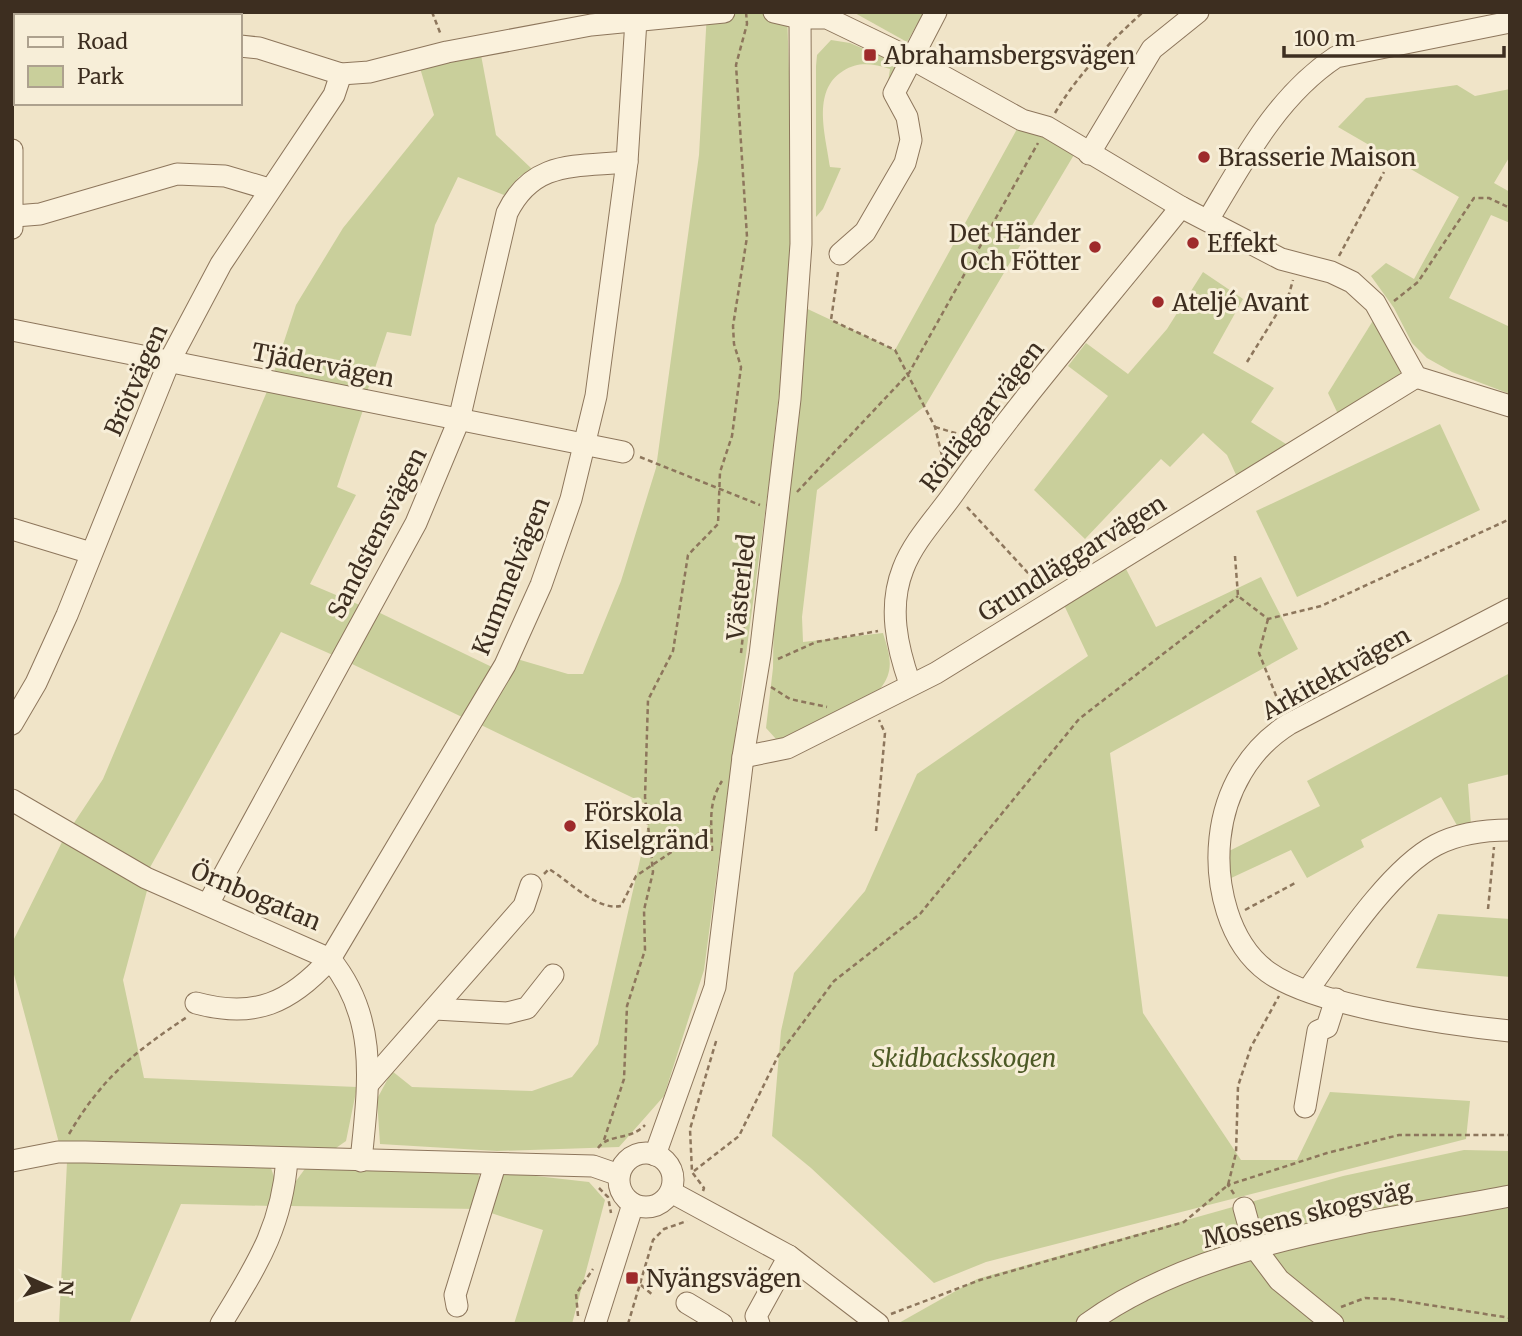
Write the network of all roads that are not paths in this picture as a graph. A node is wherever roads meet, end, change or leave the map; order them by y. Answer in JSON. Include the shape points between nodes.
{"nodes":[{"id":1,"x":724,"y":12,"type":"edge"},
{"id":2,"x":774,"y":12,"type":"edge"},
{"id":3,"x":936,"y":12,"type":"edge"},
{"id":4,"x":1198,"y":12,"type":"edge"},
{"id":5,"x":800,"y":15,"type":"edge"},
{"id":6,"x":636,"y":20,"type":"junction"},
{"id":7,"x":1510,"y":22,"type":"edge"},
{"id":8,"x":242,"y":46,"type":"edge"},
{"id":9,"x":912,"y":59,"type":"junction"},
{"id":10,"x":341,"y":74,"type":"junction"},
{"id":11,"x":12,"y":150,"type":"edge"},
{"id":12,"x":1088,"y":154,"type":"junction"},
{"id":13,"x":627,"y":162,"type":"junction"},
{"id":14,"x":269,"y":189,"type":"junction"},
{"id":15,"x":1181,"y":207,"type":"junction"},
{"id":16,"x":1208,"y":220,"type":"junction"},
{"id":17,"x":13,"y":222,"type":"edge"},
{"id":18,"x":840,"y":254,"type":"road end"},
{"id":19,"x":12,"y":330,"type":"edge"},
{"id":20,"x":169,"y":362,"type":"junction"},
{"id":21,"x":1416,"y":377,"type":"junction"},
{"id":22,"x":1510,"y":406,"type":"edge"},
{"id":23,"x":459,"y":421,"type":"junction"},
{"id":24,"x":585,"y":444,"type":"junction"},
{"id":25,"x":623,"y":453,"type":"road end"},
{"id":26,"x":12,"y":529,"type":"edge"},
{"id":27,"x":91,"y":553,"type":"junction"},
{"id":28,"x":1510,"y":609,"type":"edge"},
{"id":29,"x":910,"y":684,"type":"junction"},
{"id":30,"x":12,"y":724,"type":"edge"},
{"id":31,"x":743,"y":757,"type":"junction"},
{"id":32,"x":12,"y":800,"type":"edge"},
{"id":33,"x":1503,"y":830,"type":"edge"},
{"id":34,"x":531,"y":885,"type":"road end"},
{"id":35,"x":208,"y":904,"type":"junction"},
{"id":36,"x":330,"y":959,"type":"junction"},
{"id":37,"x":553,"y":975,"type":"dead end"},
{"id":38,"x":1308,"y":990,"type":"junction"},
{"id":39,"x":1336,"y":999,"type":"junction"},
{"id":40,"x":197,"y":1003,"type":"road end"},
{"id":41,"x":435,"y":1009,"type":"junction"},
{"id":42,"x":1510,"y":1031,"type":"edge"},
{"id":43,"x":369,"y":1083,"type":"junction"},
{"id":44,"x":1305,"y":1107,"type":"dead end"},
{"id":45,"x":656,"y":1155,"type":"junction"},
{"id":46,"x":287,"y":1159,"type":"junction"},
{"id":47,"x":12,"y":1161,"type":"edge"},
{"id":48,"x":361,"y":1161,"type":"junction"},
{"id":49,"x":495,"y":1165,"type":"junction"},
{"id":50,"x":619,"y":1175,"type":"junction"},
{"id":51,"x":671,"y":1192,"type":"junction"},
{"id":52,"x":1510,"y":1196,"type":"edge"},
{"id":53,"x":634,"y":1205,"type":"junction"},
{"id":54,"x":1244,"y":1208,"type":"dead end"},
{"id":55,"x":1255,"y":1248,"type":"junction"},
{"id":56,"x":789,"y":1256,"type":"junction"},
{"id":57,"x":687,"y":1303,"type":"dead end"},
{"id":58,"x":457,"y":1306,"type":"dead end"},
{"id":59,"x":1326,"y":1319,"type":"edge"},
{"id":60,"x":755,"y":1321,"type":"edge"},
{"id":61,"x":883,"y":1321,"type":"edge"},
{"id":62,"x":221,"y":1324,"type":"edge"},
{"id":63,"x":595,"y":1324,"type":"edge"},
{"id":64,"x":722,"y":1324,"type":"edge"},
{"id":65,"x":1087,"y":1324,"type":"edge"}],
"edges":[{"from":1,"to":6,"type":"street"},
{"from":2,"to":5,"type":"street"},
{"from":3,"to":9,"type":"street"},
{"from":4,"to":12,"type":"street","via":[[1152,49]]},
{"from":5,"to":9,"type":"street","via":[[827,18]]},
{"from":5,"to":31,"type":"street","name":"Västerled","via":[[801,244],[790,399],[769,503],[760,655]]},
{"from":6,"to":10,"type":"street"},
{"from":6,"to":13,"type":"street","name":"Kummelvägen"},
{"from":7,"to":16,"type":"street","via":[[1365,48],[1325,64],[1289,97],[1258,137]]},
{"from":8,"to":10,"type":"street"},
{"from":9,"to":12,"type":"street","via":[[1022,120],[1047,127]]},
{"from":9,"to":18,"type":"street","via":[[894,93],[911,140],[905,163],[865,232]]},
{"from":10,"to":14,"type":"street","name":"Brötvägen","via":[[334,95]]},
{"from":11,"to":17,"type":"street"},
{"from":12,"to":15,"type":"street"},
{"from":13,"to":23,"type":"street","name":"Sandstensvägen","via":[[552,169],[516,194],[507,213]]},
{"from":13,"to":24,"type":"street","name":"Kummelvägen","via":[[596,396]]},
{"from":14,"to":17,"type":"street","via":[[225,176],[177,174]]},
{"from":14,"to":20,"type":"street","name":"Brötvägen","via":[[221,264]]},
{"from":15,"to":16,"type":"street"},
{"from":15,"to":29,"type":"street","name":"Rörläggarvägen","via":[[914,546],[896,596],[896,631]]},
{"from":16,"to":21,"type":"street","via":[[1281,259],[1352,282],[1380,312]]},
{"from":19,"to":20,"type":"street","name":"Tjädervägen"},
{"from":20,"to":23,"type":"street","name":"Tjädervägen"},
{"from":20,"to":27,"type":"street","name":"Brötvägen"},
{"from":21,"to":22,"type":"street"},
{"from":21,"to":29,"type":"street","name":"Grundläggarvägen","via":[[936,673]]},
{"from":23,"to":24,"type":"street","name":"Tjädervägen"},
{"from":23,"to":35,"type":"street","name":"Sandstensvägen","via":[[416,523]]},
{"from":24,"to":25,"type":"street","name":"Tjädervägen"},
{"from":24,"to":36,"type":"street","name":"Kummelvägen","via":[[541,585],[505,666]]},
{"from":26,"to":27,"type":"street"},
{"from":27,"to":30,"type":"street","name":"Brötvägen","via":[[36,682]]},
{"from":28,"to":38,"type":"street","name":"Arkitektvägen","via":[[1289,724],[1246,764],[1223,814],[1221,892],[1231,921],[1253,957],[1267,971]]},
{"from":29,"to":31,"type":"street","name":"Grundläggarvägen","via":[[787,748]]},
{"from":31,"to":45,"type":"street","name":"Västerled","via":[[715,987]]},
{"from":32,"to":35,"type":"street","name":"Örnbogatan","via":[[146,878]]},
{"from":33,"to":38,"type":"street","via":[[1456,836],[1419,856],[1364,916]]},
{"from":34,"to":41,"type":"street","via":[[524,906]]},
{"from":35,"to":36,"type":"street","name":"Örnbogatan"},
{"from":36,"to":40,"type":"street","name":"Kummelvägen","via":[[289,996],[260,1008],[237,1011]]},
{"from":36,"to":43,"type":"street","name":"Örnbogatan","via":[[350,983],[360,1014]]},
{"from":37,"to":41,"type":"street","via":[[527,1008],[507,1013]]},
{"from":38,"to":39,"type":"street","name":"Arkitektvägen"},
{"from":39,"to":42,"type":"street","name":"Arkitektvägen"},
{"from":39,"to":44,"type":"street","via":[[1327,1027],[1318,1031]]},
{"from":41,"to":43,"type":"street"},
{"from":43,"to":48,"type":"street","name":"Örnbogatan"},
{"from":45,"to":50,"type":"street","via":[[634,1156]]},
{"from":45,"to":51,"type":"street","via":[[670,1166]]},
{"from":46,"to":47,"type":"street","via":[[58,1152]]},
{"from":46,"to":48,"type":"street"},
{"from":46,"to":62,"type":"street","via":[[285,1186],[268,1245]]},
{"from":48,"to":49,"type":"street"},
{"from":49,"to":50,"type":"street","via":[[593,1166]]},
{"from":49,"to":58,"type":"street","via":[[455,1295]]},
{"from":50,"to":53,"type":"street","via":[[621,1192]]},
{"from":51,"to":53,"type":"street","via":[[658,1205]]},
{"from":51,"to":56,"type":"street"},
{"from":52,"to":55,"type":"street","name":"Mossens skogsväg"},
{"from":53,"to":63,"type":"street"},
{"from":54,"to":55,"type":"street"},
{"from":55,"to":59,"type":"street","via":[[1279,1280]]},
{"from":55,"to":65,"type":"street","name":"Mossens skogsväg","via":[[1182,1273],[1128,1298]]},
{"from":56,"to":60,"type":"street"},
{"from":56,"to":61,"type":"street"},
{"from":57,"to":64,"type":"street"}]}
